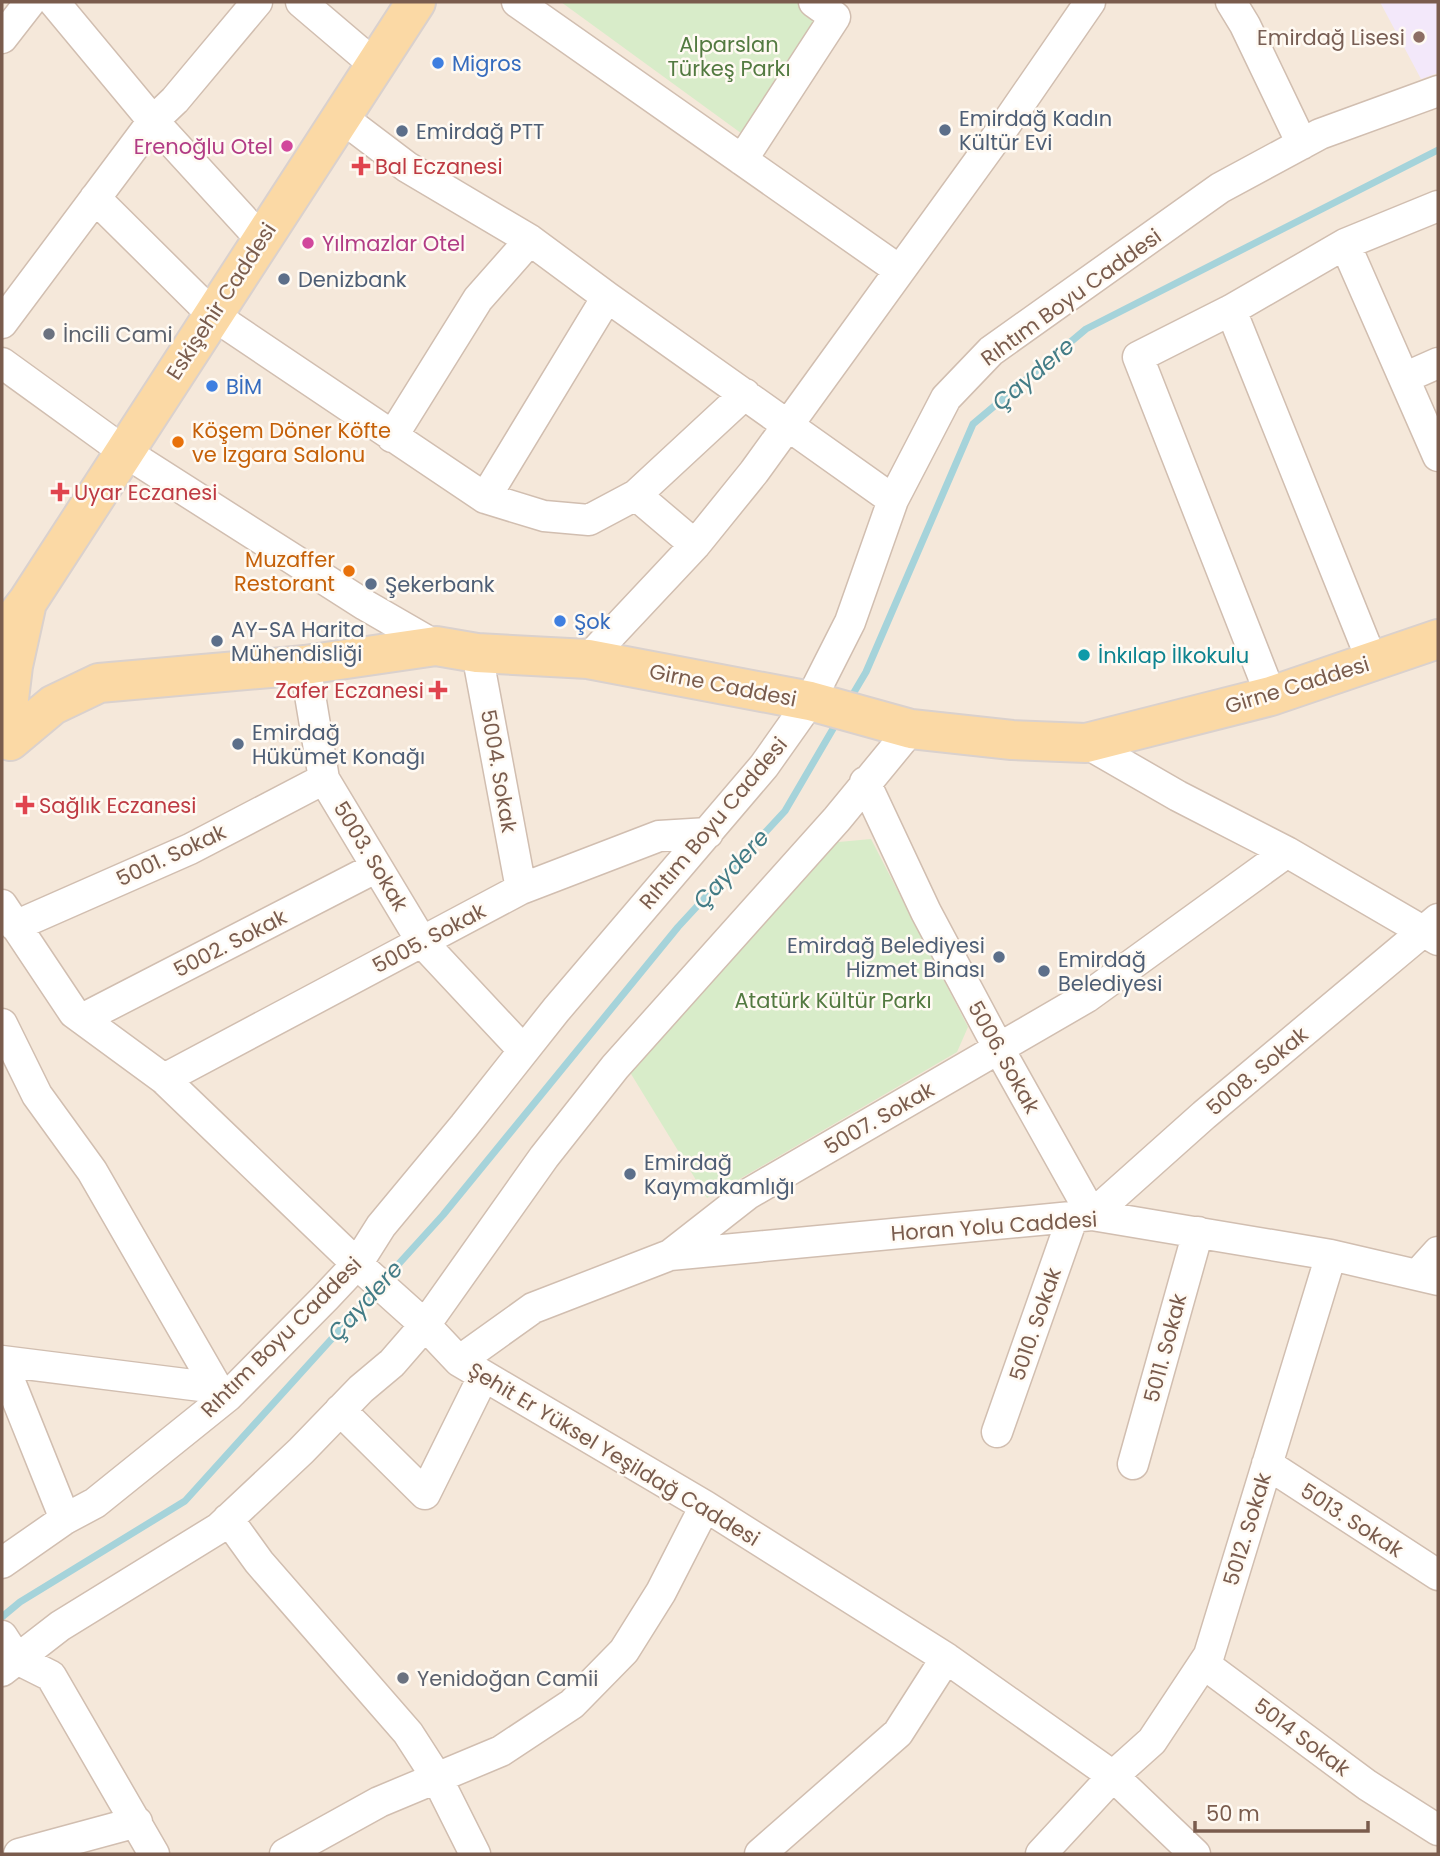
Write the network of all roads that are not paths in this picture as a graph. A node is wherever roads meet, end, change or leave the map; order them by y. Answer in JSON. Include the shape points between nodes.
{"nodes":[{"id":1,"x":30,"y":2,"type":"edge"},
{"id":2,"x":54,"y":2,"type":"edge"},
{"id":3,"x":257,"y":2,"type":"edge"},
{"id":4,"x":301,"y":2,"type":"edge"},
{"id":5,"x":416,"y":2,"type":"edge"},
{"id":6,"x":517,"y":2,"type":"edge"},
{"id":7,"x":814,"y":2,"type":"edge"},
{"id":8,"x":1090,"y":2,"type":"edge"},
{"id":9,"x":1231,"y":2,"type":"edge"},
{"id":10,"x":2,"y":38,"type":"edge"},
{"id":11,"x":375,"y":65,"type":"junction"},
{"id":12,"x":1438,"y":91,"type":"edge"},
{"id":13,"x":341,"y":117,"type":"junction"},
{"id":14,"x":153,"y":121,"type":"junction"},
{"id":15,"x":1302,"y":144,"type":"junction"},
{"id":16,"x":742,"y":160,"type":"junction"},
{"id":17,"x":95,"y":198,"type":"junction"},
{"id":18,"x":1438,"y":206,"type":"edge"},
{"id":19,"x":261,"y":239,"type":"junction"},
{"id":20,"x":530,"y":240,"type":"junction"},
{"id":21,"x":1345,"y":244,"type":"junction"},
{"id":22,"x":900,"y":271,"type":"junction"},
{"id":23,"x":607,"y":298,"type":"junction"},
{"id":24,"x":1231,"y":310,"type":"junction"},
{"id":25,"x":213,"y":315,"type":"junction"},
{"id":26,"x":2,"y":323,"type":"edge"},
{"id":27,"x":2,"y":363,"type":"edge"},
{"id":28,"x":1438,"y":363,"type":"edge"},
{"id":29,"x":1404,"y":378,"type":"junction"},
{"id":30,"x":745,"y":394,"type":"junction"},
{"id":31,"x":789,"y":426,"type":"junction"},
{"id":32,"x":392,"y":437,"type":"junction"},
{"id":33,"x":125,"y":452,"type":"junction"},
{"id":34,"x":1438,"y":456,"type":"edge"},
{"id":35,"x":636,"y":495,"type":"junction"},
{"id":36,"x":485,"y":498,"type":"junction"},
{"id":37,"x":893,"y":500,"type":"junction"},
{"id":38,"x":695,"y":545,"type":"junction"},
{"id":39,"x":27,"y":601,"type":"junction"},
{"id":40,"x":2,"y":635,"type":"edge"},
{"id":41,"x":1438,"y":639,"type":"edge"},
{"id":42,"x":436,"y":646,"type":"junction"},
{"id":43,"x":477,"y":653,"type":"junction"},
{"id":44,"x":588,"y":659,"type":"junction"},
{"id":45,"x":1372,"y":661,"type":"junction"},
{"id":46,"x":305,"y":665,"type":"junction"},
{"id":47,"x":1271,"y":696,"type":"junction"},
{"id":48,"x":810,"y":701,"type":"junction"},
{"id":49,"x":900,"y":726,"type":"junction"},
{"id":50,"x":4,"y":734,"type":"edge"},
{"id":51,"x":1086,"y":743,"type":"junction"},
{"id":52,"x":324,"y":779,"type":"junction"},
{"id":53,"x":866,"y":782,"type":"junction"},
{"id":54,"x":708,"y":833,"type":"junction"},
{"id":55,"x":1287,"y":852,"type":"junction"},
{"id":56,"x":377,"y":867,"type":"junction"},
{"id":57,"x":521,"y":889,"type":"junction"},
{"id":58,"x":8,"y":916,"type":"edge"},
{"id":59,"x":1434,"y":930,"type":"edge"},
{"id":60,"x":422,"y":942,"type":"junction"},
{"id":61,"x":82,"y":1019,"type":"junction"},
{"id":62,"x":2,"y":1024,"type":"edge"},
{"id":63,"x":999,"y":1049,"type":"junction"},
{"id":64,"x":523,"y":1050,"type":"junction"},
{"id":65,"x":164,"y":1079,"type":"junction"},
{"id":66,"x":1082,"y":1215,"type":"junction"},
{"id":67,"x":1198,"y":1233,"type":"junction"},
{"id":68,"x":1438,"y":1252,"type":"edge"},
{"id":69,"x":670,"y":1255,"type":"junction"},
{"id":70,"x":1331,"y":1255,"type":"junction"},
{"id":71,"x":357,"y":1264,"type":"junction"},
{"id":72,"x":1428,"y":1277,"type":"edge"},
{"id":73,"x":425,"y":1325,"type":"junction"},
{"id":74,"x":2,"y":1362,"type":"edge"},
{"id":75,"x":471,"y":1369,"type":"junction"},
{"id":76,"x":223,"y":1392,"type":"junction"},
{"id":77,"x":340,"y":1410,"type":"junction"},
{"id":78,"x":996,"y":1432,"type":"dead end"},
{"id":79,"x":1133,"y":1464,"type":"dead end"},
{"id":80,"x":1267,"y":1464,"type":"junction"},
{"id":81,"x":705,"y":1506,"type":"junction"},
{"id":82,"x":65,"y":1519,"type":"junction"},
{"id":83,"x":228,"y":1519,"type":"junction"},
{"id":84,"x":2,"y":1563,"type":"edge"},
{"id":85,"x":1438,"y":1575,"type":"edge"},
{"id":86,"x":7,"y":1655,"type":"edge"},
{"id":87,"x":946,"y":1658,"type":"junction"},
{"id":88,"x":1204,"y":1664,"type":"junction"},
{"id":89,"x":1113,"y":1776,"type":"junction"},
{"id":90,"x":437,"y":1778,"type":"junction"},
{"id":91,"x":137,"y":1822,"type":"junction"},
{"id":92,"x":1438,"y":1830,"type":"edge"},
{"id":93,"x":1195,"y":1853,"type":"edge"},
{"id":94,"x":19,"y":1854,"type":"edge"},
{"id":95,"x":154,"y":1854,"type":"edge"},
{"id":96,"x":285,"y":1854,"type":"edge"},
{"id":97,"x":475,"y":1854,"type":"edge"},
{"id":98,"x":760,"y":1854,"type":"edge"},
{"id":99,"x":1041,"y":1854,"type":"edge"}],
"edges":[{"from":1,"to":10,"type":"street"},
{"from":2,"to":14,"type":"street"},
{"from":3,"to":14,"type":"street"},
{"from":4,"to":11,"type":"street"},
{"from":5,"to":11,"type":"main road","name":"Eskişehir Caddesi"},
{"from":6,"to":16,"type":"street"},
{"from":7,"to":16,"type":"street","via":[[835,17]]},
{"from":8,"to":22,"type":"street"},
{"from":9,"to":15,"type":"street"},
{"from":11,"to":13,"type":"main road","name":"Eskişehir Caddesi"},
{"from":12,"to":15,"type":"street","name":"Rıhtım Boyu Caddesi"},
{"from":13,"to":19,"type":"main road","name":"Eskişehir Caddesi"},
{"from":13,"to":20,"type":"street","via":[[407,167]]},
{"from":14,"to":17,"type":"street"},
{"from":14,"to":19,"type":"street"},
{"from":15,"to":37,"type":"street","name":"Rıhtım Boyu Caddesi","via":[[1220,188],[991,351],[946,398]]},
{"from":16,"to":22,"type":"street"},
{"from":17,"to":25,"type":"street"},
{"from":17,"to":26,"type":"street"},
{"from":18,"to":21,"type":"street"},
{"from":19,"to":25,"type":"main road","name":"Eskişehir Caddesi"},
{"from":20,"to":23,"type":"street"},
{"from":20,"to":32,"type":"street","via":[[478,299]]},
{"from":21,"to":24,"type":"street"},
{"from":21,"to":29,"type":"street"},
{"from":22,"to":31,"type":"street"},
{"from":23,"to":30,"type":"street"},
{"from":23,"to":36,"type":"street"},
{"from":24,"to":45,"type":"street"},
{"from":24,"to":47,"type":"street","via":[[1138,357]]},
{"from":25,"to":32,"type":"street"},
{"from":25,"to":33,"type":"main road","name":"Eskişehir Caddesi"},
{"from":27,"to":33,"type":"street"},
{"from":28,"to":29,"type":"street"},
{"from":29,"to":34,"type":"street"},
{"from":30,"to":31,"type":"street"},
{"from":30,"to":35,"type":"street"},
{"from":31,"to":37,"type":"street"},
{"from":31,"to":38,"type":"street"},
{"from":32,"to":36,"type":"street"},
{"from":33,"to":39,"type":"main road","name":"Eskişehir Caddesi"},
{"from":33,"to":42,"type":"street"},
{"from":35,"to":36,"type":"street","via":[[589,520],[544,516]]},
{"from":35,"to":38,"type":"street"},
{"from":37,"to":48,"type":"street","name":"Rıhtım Boyu Caddesi","via":[[850,622]]},
{"from":38,"to":44,"type":"street"},
{"from":39,"to":40,"type":"main road","name":"Eskişehir Caddesi"},
{"from":39,"to":50,"type":"main road","name":"Eskişehir Caddesi"},
{"from":41,"to":45,"type":"main road","name":"Girne Caddesi"},
{"from":42,"to":43,"type":"main road","name":"Girne Caddesi"},
{"from":42,"to":46,"type":"main road","name":"Girne Caddesi"},
{"from":43,"to":44,"type":"main road","name":"Girne Caddesi"},
{"from":43,"to":57,"type":"street","name":"5004. Sokak"},
{"from":44,"to":48,"type":"main road","name":"Girne Caddesi"},
{"from":45,"to":47,"type":"main road","name":"Girne Caddesi"},
{"from":46,"to":50,"type":"main road","name":"Girne Caddesi","via":[[99,684]]},
{"from":46,"to":52,"type":"street","name":"5003. Sokak"},
{"from":47,"to":51,"type":"main road","name":"Girne Caddesi"},
{"from":48,"to":49,"type":"main road","name":"Girne Caddesi"},
{"from":48,"to":54,"type":"street","name":"Rıhtım Boyu Caddesi"},
{"from":49,"to":51,"type":"main road","name":"Girne Caddesi","via":[[1012,740]]},
{"from":49,"to":53,"type":"street"},
{"from":51,"to":55,"type":"street"},
{"from":52,"to":56,"type":"street","name":"5003. Sokak"},
{"from":52,"to":58,"type":"street","name":"5001. Sokak","via":[[190,849]]},
{"from":53,"to":63,"type":"street","name":"5006. Sokak","via":[[926,912]]},
{"from":53,"to":73,"type":"street","via":[[615,1067],[544,1157]]},
{"from":54,"to":57,"type":"street","name":"5005. Sokak","via":[[659,836]]},
{"from":54,"to":64,"type":"street","name":"Rıhtım Boyu Caddesi"},
{"from":55,"to":59,"type":"street"},
{"from":55,"to":63,"type":"street","name":"5007. Sokak","via":[[1087,997]]},
{"from":56,"to":60,"type":"street","name":"5003. Sokak"},
{"from":56,"to":61,"type":"street","name":"5002. Sokak"},
{"from":57,"to":60,"type":"street","name":"5005. Sokak"},
{"from":58,"to":61,"type":"street","name":"Şehit Er Yüksel Yeşildağ Caddesi"},
{"from":59,"to":66,"type":"street","name":"5008. Sokak"},
{"from":60,"to":64,"type":"street","name":"5003. Sokak"},
{"from":60,"to":65,"type":"street","name":"5005. Sokak"},
{"from":61,"to":65,"type":"street","name":"Şehit Er Yüksel Yeşildağ Caddesi"},
{"from":62,"to":76,"type":"street","via":[[37,1095],[92,1171]]},
{"from":63,"to":66,"type":"street","name":"5006. Sokak"},
{"from":63,"to":69,"type":"street","name":"5007. Sokak","via":[[748,1194]]},
{"from":64,"to":71,"type":"street","name":"Rıhtım Boyu Caddesi","via":[[381,1226]]},
{"from":65,"to":71,"type":"street","name":"Şehit Er Yüksel Yeşildağ Caddesi"},
{"from":66,"to":67,"type":"street","name":"Horan Yolu Caddesi"},
{"from":66,"to":69,"type":"street","name":"Horan Yolu Caddesi"},
{"from":66,"to":78,"type":"street","name":"5010. Sokak"},
{"from":67,"to":70,"type":"street","name":"Horan Yolu Caddesi"},
{"from":67,"to":79,"type":"street","name":"5011. Sokak"},
{"from":68,"to":72,"type":"street"},
{"from":69,"to":75,"type":"street","name":"5007. Sokak","via":[[533,1308]]},
{"from":70,"to":72,"type":"street","name":"Horan Yolu Caddesi"},
{"from":70,"to":80,"type":"street","name":"5012. Sokak"},
{"from":71,"to":73,"type":"street","name":"Şehit Er Yüksel Yeşildağ Caddesi"},
{"from":71,"to":76,"type":"street","name":"Rıhtım Boyu Caddesi"},
{"from":73,"to":75,"type":"street","name":"Şehit Er Yüksel Yeşildağ Caddesi"},
{"from":73,"to":77,"type":"street"},
{"from":74,"to":76,"type":"street"},
{"from":74,"to":82,"type":"street"},
{"from":75,"to":77,"type":"street","via":[[425,1494]]},
{"from":75,"to":81,"type":"street","name":"Şehit Er Yüksel Yeşildağ Caddesi"},
{"from":76,"to":82,"type":"street","name":"Rıhtım Boyu Caddesi","via":[[95,1503]]},
{"from":77,"to":83,"type":"street"},
{"from":80,"to":85,"type":"street","name":"5013. Sokak"},
{"from":80,"to":88,"type":"street","name":"5012. Sokak"},
{"from":81,"to":87,"type":"street","name":"Şehit Er Yüksel Yeşildağ Caddesi"},
{"from":81,"to":90,"type":"street","via":[[661,1592],[624,1651],[572,1704],[501,1751]]},
{"from":82,"to":84,"type":"street","name":"Rıhtım Boyu Caddesi"},
{"from":83,"to":86,"type":"street"},
{"from":83,"to":90,"type":"street","via":[[259,1562],[408,1733]]},
{"from":86,"to":91,"type":"street","via":[[51,1676]]},
{"from":87,"to":89,"type":"street","name":"Şehit Er Yüksel Yeşildağ Caddesi"},
{"from":87,"to":98,"type":"street","via":[[898,1732]]},
{"from":88,"to":89,"type":"street","name":"5012. Sokak","via":[[1152,1741]]},
{"from":88,"to":92,"type":"street","name":"5014 Sokak","via":[[1367,1785]]},
{"from":89,"to":93,"type":"street","name":"Şehit Er Yüksel Yeşildağ Caddesi"},
{"from":89,"to":99,"type":"street","name":"5012. Sokak"},
{"from":90,"to":96,"type":"street","via":[[379,1802]]},
{"from":90,"to":97,"type":"street"},
{"from":91,"to":94,"type":"street"},
{"from":91,"to":95,"type":"street"}]}
